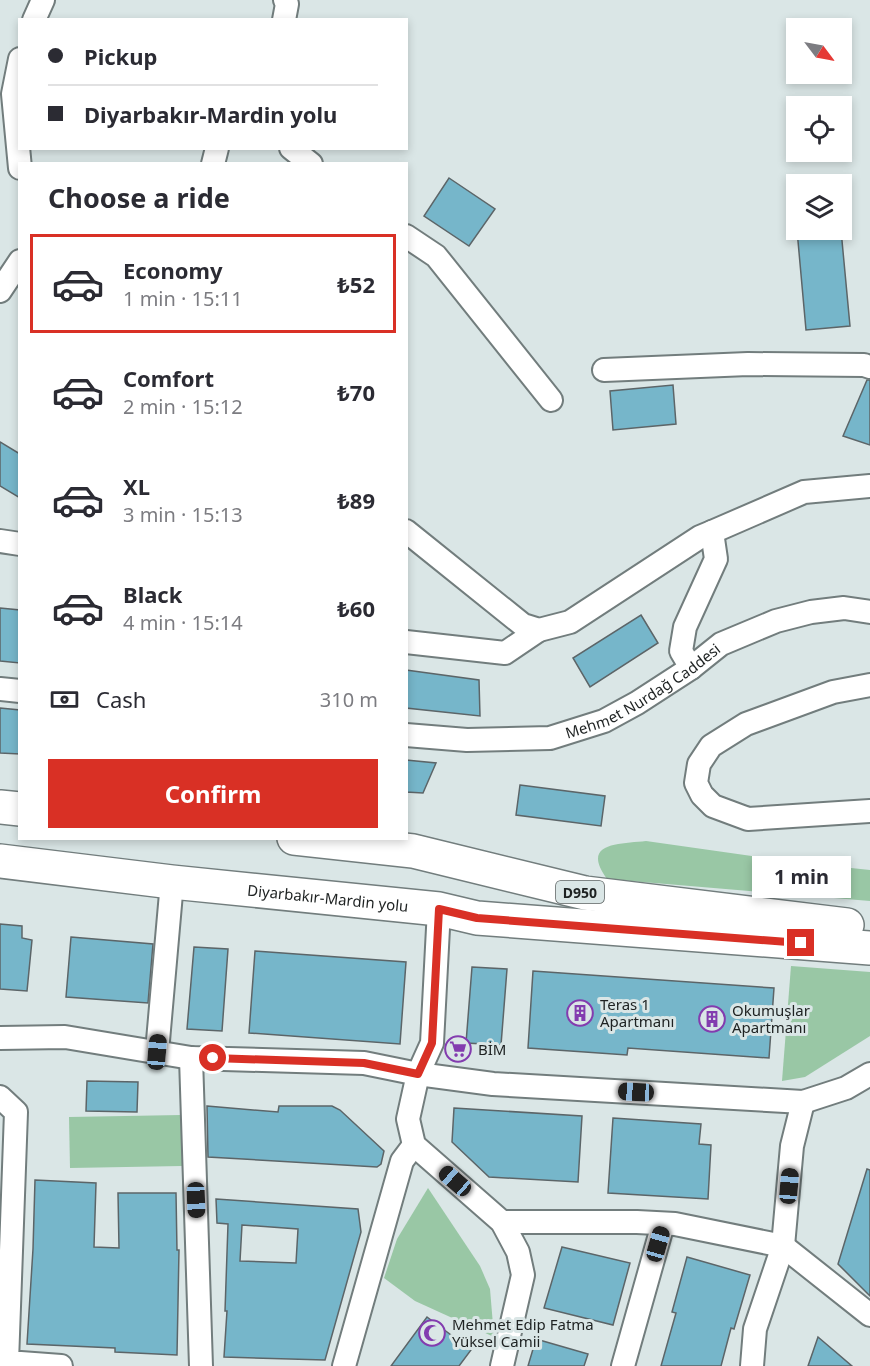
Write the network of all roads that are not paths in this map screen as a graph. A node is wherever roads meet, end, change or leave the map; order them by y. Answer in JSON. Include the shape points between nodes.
{"nodes":[{"id":1,"x":43,"y":0,"type":"edge"},
{"id":2,"x":285,"y":0,"type":"edge"},
{"id":3,"x":35,"y":18,"type":"edge"},
{"id":4,"x":284,"y":18,"type":"edge"},
{"id":5,"x":18,"y":68,"type":"edge"},
{"id":6,"x":18,"y":147,"type":"edge"},
{"id":7,"x":294,"y":150,"type":"edge"},
{"id":8,"x":308,"y":162,"type":"edge"},
{"id":9,"x":408,"y":240,"type":"edge"},
{"id":10,"x":18,"y":264,"type":"edge"},
{"id":11,"x":0,"y":291,"type":"edge"},
{"id":12,"x":870,"y":367,"type":"edge"},
{"id":13,"x":604,"y":370,"type":"dead end"},
{"id":14,"x":551,"y":400,"type":"dead end"},
{"id":15,"x":870,"y":486,"type":"edge"},
{"id":16,"x":712,"y":532,"type":"junction"},
{"id":17,"x":408,"y":533,"type":"edge"},
{"id":18,"x":0,"y":541,"type":"edge"},
{"id":19,"x":18,"y":544,"type":"edge"},
{"id":20,"x":870,"y":612,"type":"edge"},
{"id":21,"x":539,"y":630,"type":"junction"},
{"id":22,"x":408,"y":642,"type":"edge"},
{"id":23,"x":691,"y":668,"type":"junction"},
{"id":24,"x":870,"y":685,"type":"edge"},
{"id":25,"x":0,"y":689,"type":"edge"},
{"id":26,"x":18,"y":691,"type":"edge"},
{"id":27,"x":408,"y":735,"type":"edge"},
{"id":28,"x":0,"y":807,"type":"edge"},
{"id":29,"x":18,"y":809,"type":"edge"},
{"id":30,"x":870,"y":811,"type":"edge"},
{"id":31,"x":312,"y":840,"type":"edge"},
{"id":32,"x":0,"y":861,"type":"edge"},
{"id":33,"x":172,"y":882,"type":"junction"},
{"id":34,"x":439,"y":909,"type":"junction"},
{"id":35,"x":870,"y":926,"type":"edge"},
{"id":36,"x":870,"y":948,"type":"edge"},
{"id":37,"x":0,"y":1038,"type":"edge"},
{"id":38,"x":157,"y":1052,"type":"junction"},
{"id":39,"x":192,"y":1058,"type":"junction"},
{"id":40,"x":418,"y":1074,"type":"junction"},
{"id":41,"x":870,"y":1074,"type":"edge"},
{"id":42,"x":0,"y":1097,"type":"edge"},
{"id":43,"x":803,"y":1102,"type":"junction"},
{"id":44,"x":414,"y":1145,"type":"junction"},
{"id":45,"x":502,"y":1222,"type":"junction"},
{"id":46,"x":663,"y":1224,"type":"junction"},
{"id":47,"x":783,"y":1246,"type":"junction"},
{"id":48,"x":870,"y":1315,"type":"edge"},
{"id":49,"x":61,"y":1366,"type":"edge"},
{"id":50,"x":201,"y":1366,"type":"edge"},
{"id":51,"x":344,"y":1366,"type":"edge"},
{"id":52,"x":502,"y":1366,"type":"edge"},
{"id":53,"x":623,"y":1366,"type":"edge"},
{"id":54,"x":752,"y":1366,"type":"edge"}],
"edges":[{"from":1,"to":3,"type":"street"},
{"from":2,"to":4,"type":"street"},
{"from":5,"to":6,"type":"street","via":[[13,94]]},
{"from":7,"to":8,"type":"street"},
{"from":9,"to":14,"type":"street","via":[[436,256]]},
{"from":10,"to":11,"type":"street"},
{"from":12,"to":13,"type":"street","via":[[748,364]]},
{"from":15,"to":16,"type":"street","via":[[804,492]]},
{"from":16,"to":21,"type":"street","via":[[570,622]]},
{"from":16,"to":23,"type":"street","via":[[716,559],[686,627],[681,651]]},
{"from":17,"to":21,"type":"street","via":[[523,625]]},
{"from":18,"to":19,"type":"street"},
{"from":20,"to":23,"type":"street","name":"Mehmet Nurdağ Caddesi","via":[[844,608],[777,621],[721,644]]},
{"from":21,"to":22,"type":"street","via":[[505,653]]},
{"from":23,"to":27,"type":"street","name":"Mehmet Nurdağ Caddesi","via":[[604,721],[550,738],[467,740]]},
{"from":24,"to":30,"type":"street","via":[[833,692],[746,724],[711,746],[699,764],[696,783],[713,806],[748,819]]},
{"from":25,"to":26,"type":"street"},
{"from":28,"to":29,"type":"highway"},
{"from":31,"to":35,"type":"highway","number":"D950","via":[[412,851],[585,893]]},
{"from":32,"to":33,"type":"highway","name":"Diyarbakır-Mardin yolu","number":"D950"},
{"from":33,"to":34,"type":"highway","name":"Diyarbakır-Mardin yolu","number":"D950"},
{"from":33,"to":38,"type":"street"},
{"from":34,"to":36,"type":"highway","name":"Diyarbakır-Mardin yolu","number":"D950","via":[[477,918]]},
{"from":34,"to":40,"type":"street","via":[[432,1043]]},
{"from":37,"to":38,"type":"street","via":[[65,1037]]},
{"from":38,"to":39,"type":"street"},
{"from":39,"to":40,"type":"street","via":[[364,1063]]},
{"from":39,"to":50,"type":"street"},
{"from":40,"to":43,"type":"street","via":[[493,1084]]},
{"from":40,"to":44,"type":"street","via":[[408,1119]]},
{"from":41,"to":43,"type":"street","via":[[846,1088]]},
{"from":42,"to":49,"type":"street","via":[[16,1112],[7,1362]]},
{"from":43,"to":47,"type":"street","via":[[792,1146]]},
{"from":44,"to":45,"type":"street"},
{"from":44,"to":51,"type":"street","via":[[402,1161]]},
{"from":45,"to":46,"type":"street"},
{"from":45,"to":52,"type":"street","via":[[518,1252],[524,1275]]},
{"from":46,"to":47,"type":"street"},
{"from":46,"to":53,"type":"street"},
{"from":47,"to":48,"type":"street"},
{"from":47,"to":54,"type":"street","via":[[755,1329]]}]}
